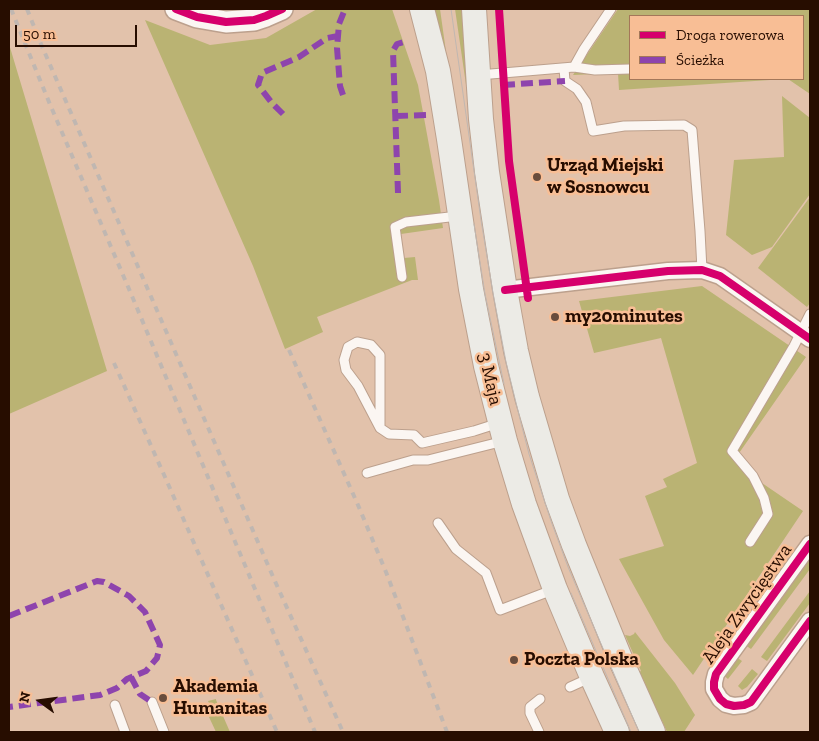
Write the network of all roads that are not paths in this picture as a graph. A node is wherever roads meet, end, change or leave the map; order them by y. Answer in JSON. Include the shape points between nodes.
{"nodes":[{"id":1,"x":176,"y":9,"type":"edge"},
{"id":2,"x":282,"y":9,"type":"edge"},
{"id":3,"x":422,"y":9,"type":"edge"},
{"id":4,"x":474,"y":9,"type":"edge"},
{"id":5,"x":611,"y":9,"type":"edge"},
{"id":6,"x":574,"y":67,"type":"junction"},
{"id":7,"x":564,"y":68,"type":"junction"},
{"id":8,"x":629,"y":69,"type":"edge"},
{"id":9,"x":478,"y":75,"type":"junction"},
{"id":10,"x":460,"y":216,"type":"junction"},
{"id":11,"x":702,"y":270,"type":"junction"},
{"id":12,"x":402,"y":277,"type":"dead end"},
{"id":13,"x":504,"y":290,"type":"junction"},
{"id":14,"x":810,"y":314,"type":"edge"},
{"id":15,"x":805,"y":335,"type":"edge"},
{"id":16,"x":380,"y":428,"type":"junction"},
{"id":17,"x":502,"y":432,"type":"junction"},
{"id":18,"x":366,"y":473,"type":"dead end"},
{"id":19,"x":438,"y":523,"type":"dead end"},
{"id":20,"x":750,"y":542,"type":"dead end"},
{"id":21,"x":810,"y":544,"type":"edge"},
{"id":22,"x":555,"y":589,"type":"junction"},
{"id":23,"x":810,"y":621,"type":"edge"},
{"id":24,"x":592,"y":677,"type":"junction"},
{"id":25,"x":570,"y":687,"type":"dead end"},
{"id":26,"x":540,"y":699,"type":"dead end"},
{"id":27,"x":152,"y":702,"type":"dead end"},
{"id":28,"x":114,"y":705,"type":"dead end"},
{"id":29,"x":125,"y":732,"type":"edge"},
{"id":30,"x":164,"y":732,"type":"edge"},
{"id":31,"x":539,"y":732,"type":"edge"},
{"id":32,"x":617,"y":732,"type":"edge"},
{"id":33,"x":653,"y":732,"type":"edge"}],
"edges":[{"from":1,"to":2,"type":"street","via":[[226,22],[254,20]]},
{"from":3,"to":10,"type":"main road","name":"3 Maja","via":[[438,71]]},
{"from":4,"to":9,"type":"main road","name":"3 Maja"},
{"from":5,"to":6,"type":"lane"},
{"from":6,"to":7,"type":"lane"},
{"from":6,"to":8,"type":"lane"},
{"from":7,"to":9,"type":"lane"},
{"from":7,"to":11,"type":"lane","via":[[565,81],[577,89],[586,102],[593,130],[684,125],[692,130]]},
{"from":9,"to":13,"type":"main road","name":"3 Maja","via":[[487,172]]},
{"from":10,"to":12,"type":"lane","via":[[406,222],[395,227]]},
{"from":10,"to":17,"type":"main road","name":"3 Maja","via":[[486,366]]},
{"from":11,"to":13,"type":"street"},
{"from":11,"to":15,"type":"street","via":[[720,276]]},
{"from":13,"to":33,"type":"main road","name":"3 Maja","via":[[527,397],[557,499],[589,584]]},
{"from":14,"to":15,"type":"lane"},
{"from":15,"to":20,"type":"lane","via":[[732,451],[753,476],[768,514]]},
{"from":16,"to":16,"type":"lane","via":[[380,355],[371,345],[357,342],[348,347],[344,360],[346,370]]},
{"from":16,"to":17,"type":"lane","via":[[389,434],[414,435],[422,443],[474,431]]},
{"from":17,"to":18,"type":"lane","via":[[428,460],[413,460]]},
{"from":17,"to":22,"type":"main road","name":"3 Maja"},
{"from":19,"to":22,"type":"lane","via":[[456,549],[486,573],[500,610]]},
{"from":21,"to":23,"type":"street","name":"Aleja Zwycięstwa","via":[[716,674],[714,689],[720,699],[734,706],[751,702]]},
{"from":22,"to":24,"type":"main road","name":"3 Maja"},
{"from":24,"to":25,"type":"lane"},
{"from":24,"to":32,"type":"main road","name":"3 Maja"},
{"from":26,"to":31,"type":"lane","via":[[530,707]]},
{"from":27,"to":30,"type":"lane"},
{"from":28,"to":29,"type":"lane"}]}
